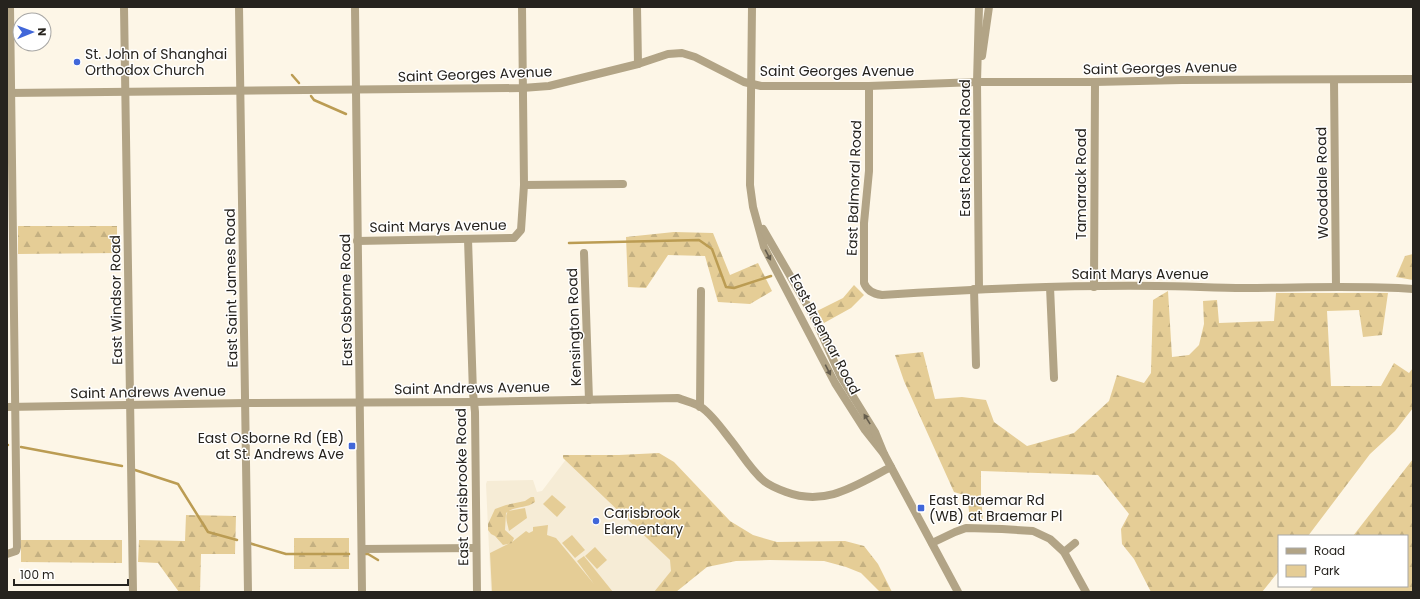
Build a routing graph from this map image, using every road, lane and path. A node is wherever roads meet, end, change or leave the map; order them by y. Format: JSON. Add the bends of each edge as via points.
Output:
{"nodes":[{"id":1,"x":10,"y":7,"type":"edge"},
{"id":2,"x":124,"y":7,"type":"edge"},
{"id":3,"x":239,"y":7,"type":"edge"},
{"id":4,"x":355,"y":7,"type":"edge"},
{"id":5,"x":522,"y":7,"type":"edge"},
{"id":6,"x":637,"y":7,"type":"edge"},
{"id":7,"x":752,"y":7,"type":"edge"},
{"id":8,"x":978,"y":7,"type":"edge"},
{"id":9,"x":989,"y":7,"type":"edge"},
{"id":10,"x":638,"y":64,"type":"junction"},
{"id":11,"x":978,"y":78,"type":"junction"},
{"id":12,"x":1413,"y":79,"type":"edge"},
{"id":13,"x":1334,"y":80,"type":"junction"},
{"id":14,"x":1095,"y":82,"type":"junction"},
{"id":15,"x":752,"y":84,"type":"junction"},
{"id":16,"x":869,"y":86,"type":"junction"},
{"id":17,"x":522,"y":88,"type":"junction"},
{"id":18,"x":356,"y":90,"type":"junction"},
{"id":19,"x":241,"y":91,"type":"junction"},
{"id":20,"x":126,"y":92,"type":"junction"},
{"id":21,"x":9,"y":93,"type":"edge"},
{"id":22,"x":623,"y":184,"type":"dead end"},
{"id":23,"x":524,"y":185,"type":"junction"},
{"id":24,"x":468,"y":239,"type":"junction"},
{"id":25,"x":357,"y":241,"type":"junction"},
{"id":26,"x":10,"y":244,"type":"edge"},
{"id":27,"x":584,"y":253,"type":"dead end"},
{"id":28,"x":1050,"y":287,"type":"junction"},
{"id":29,"x":1094,"y":287,"type":"junction"},
{"id":30,"x":1336,"y":287,"type":"junction"},
{"id":31,"x":1413,"y":288,"type":"edge"},
{"id":32,"x":977,"y":289,"type":"junction"},
{"id":33,"x":868,"y":290,"type":"joint"},
{"id":34,"x":701,"y":291,"type":"dead end"},
{"id":35,"x":976,"y":365,"type":"dead end"},
{"id":36,"x":1054,"y":378,"type":"dead end"},
{"id":37,"x":589,"y":400,"type":"junction"},
{"id":38,"x":360,"y":402,"type":"junction"},
{"id":39,"x":474,"y":402,"type":"junction"},
{"id":40,"x":245,"y":403,"type":"junction"},
{"id":41,"x":131,"y":405,"type":"junction"},
{"id":42,"x":11,"y":407,"type":"edge"},
{"id":43,"x":700,"y":407,"type":"junction"},
{"id":44,"x":891,"y":467,"type":"junction"},
{"id":45,"x":932,"y":543,"type":"junction"},
{"id":46,"x":1075,"y":543,"type":"dead end"},
{"id":47,"x":476,"y":548,"type":"junction"},
{"id":48,"x":362,"y":549,"type":"junction"},
{"id":49,"x":1064,"y":552,"type":"junction"},
{"id":50,"x":7,"y":554,"type":"edge"},
{"id":51,"x":133,"y":592,"type":"edge"},
{"id":52,"x":248,"y":592,"type":"edge"},
{"id":53,"x":362,"y":592,"type":"edge"},
{"id":54,"x":477,"y":592,"type":"edge"},
{"id":55,"x":958,"y":592,"type":"edge"},
{"id":56,"x":1086,"y":592,"type":"edge"}],
"edges":[{"from":1,"to":21,"type":"street"},
{"from":2,"to":20,"type":"street","name":"East Windsor Road"},
{"from":3,"to":19,"type":"street","name":"East Saint James Road"},
{"from":4,"to":18,"type":"street","name":"East Osborne Road"},
{"from":5,"to":17,"type":"street"},
{"from":6,"to":10,"type":"street"},
{"from":7,"to":15,"type":"street","name":"East Braemar Road"},
{"from":8,"to":11,"type":"street","name":"East Rockland Road"},
{"from":9,"to":11,"type":"street"},
{"from":10,"to":15,"type":"street","name":"Saint Georges Avenue","via":[[668,54],[682,53]]},
{"from":10,"to":17,"type":"street","name":"Saint Georges Avenue","via":[[549,86]]},
{"from":11,"to":14,"type":"street","name":"Saint Georges Avenue"},
{"from":11,"to":16,"type":"street","name":"Saint Georges Avenue"},
{"from":11,"to":32,"type":"street","name":"East Rockland Road"},
{"from":12,"to":13,"type":"street","name":"Saint Georges Avenue"},
{"from":13,"to":14,"type":"street","name":"Saint Georges Avenue"},
{"from":13,"to":30,"type":"street","name":"Wooddale Road"},
{"from":14,"to":29,"type":"street","name":"Tamarack Road"},
{"from":15,"to":16,"type":"street","name":"Saint Georges Avenue"},
{"from":15,"to":44,"type":"street","name":"East Braemar Road","via":[[750,185],[757,218],[814,317],[841,377],[875,432]]},
{"from":16,"to":33,"type":"street","name":"East Balmoral Road","via":[[869,171],[864,223],[864,283]]},
{"from":17,"to":18,"type":"street","name":"Saint Georges Avenue"},
{"from":17,"to":23,"type":"street"},
{"from":18,"to":19,"type":"street","name":"Saint Georges Avenue"},
{"from":18,"to":25,"type":"street","name":"East Osborne Road"},
{"from":19,"to":20,"type":"street","name":"Saint Georges Avenue"},
{"from":19,"to":40,"type":"street","name":"East Saint James Road"},
{"from":20,"to":21,"type":"street","name":"Saint Georges Avenue"},
{"from":20,"to":41,"type":"street","name":"East Windsor Road"},
{"from":21,"to":26,"type":"street"},
{"from":22,"to":23,"type":"street"},
{"from":23,"to":24,"type":"street","name":"Saint Marys Avenue","via":[[521,230],[518,235],[514,238]]},
{"from":24,"to":25,"type":"street","name":"Saint Marys Avenue"},
{"from":24,"to":39,"type":"street","name":"East Carisbrooke Road"},
{"from":25,"to":38,"type":"street","name":"East Osborne Road"},
{"from":26,"to":42,"type":"street"},
{"from":27,"to":37,"type":"street","name":"Kensington Road"},
{"from":28,"to":29,"type":"street","name":"Saint Marys Avenue"},
{"from":28,"to":32,"type":"street","name":"Saint Marys Avenue"},
{"from":28,"to":36,"type":"street"},
{"from":29,"to":30,"type":"street","name":"Saint Marys Avenue"},
{"from":30,"to":31,"type":"street","name":"Saint Marys Avenue"},
{"from":32,"to":33,"type":"street","name":"Saint Marys Avenue","via":[[882,295]]},
{"from":32,"to":35,"type":"street","name":"East Rockland Road"},
{"from":34,"to":43,"type":"street"},
{"from":37,"to":39,"type":"street","name":"Saint Andrews Avenue"},
{"from":37,"to":43,"type":"street","name":"Saint Andrews Avenue","via":[[678,398]]},
{"from":38,"to":39,"type":"street","name":"Saint Andrews Avenue"},
{"from":38,"to":40,"type":"street","name":"Saint Andrews Avenue"},
{"from":38,"to":48,"type":"street","name":"East Osborne Road"},
{"from":39,"to":47,"type":"street","name":"East Carisbrooke Road"},
{"from":40,"to":41,"type":"street","name":"Saint Andrews Avenue"},
{"from":40,"to":52,"type":"street","name":"East Saint James Road"},
{"from":41,"to":42,"type":"street","name":"Saint Andrews Avenue"},
{"from":41,"to":51,"type":"street","name":"East Windsor Road"},
{"from":42,"to":50,"type":"street","via":[[16,551]]},
{"from":43,"to":44,"type":"street","name":"Saint Andrews Avenue","via":[[718,425],[764,482],[796,496],[809,498],[836,494]]},
{"from":44,"to":45,"type":"street","name":"East Braemar Road"},
{"from":45,"to":49,"type":"street","via":[[966,528],[1002,529],[1033,532],[1050,539]]},
{"from":45,"to":55,"type":"street","name":"East Braemar Road"},
{"from":46,"to":49,"type":"street"},
{"from":47,"to":48,"type":"street"},
{"from":47,"to":54,"type":"street","name":"East Carisbrooke Road"},
{"from":48,"to":53,"type":"street","name":"East Osborne Road"},
{"from":49,"to":56,"type":"street"}]}
